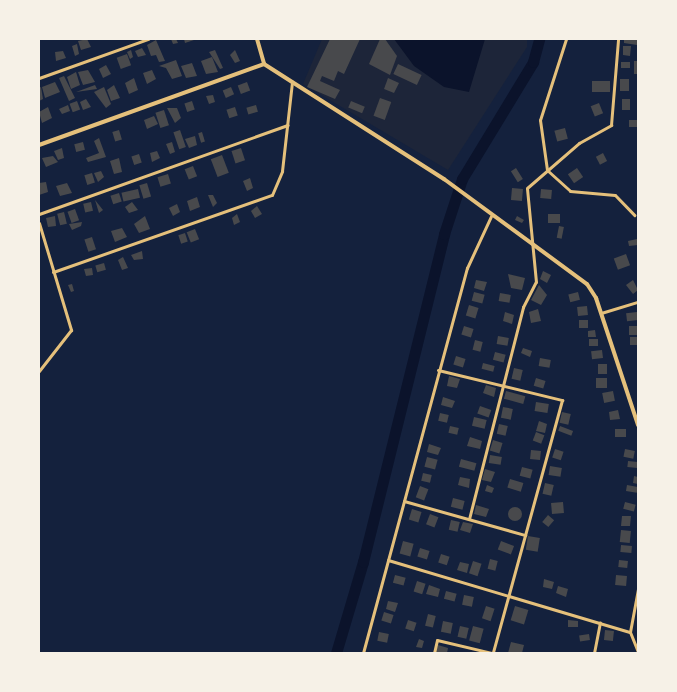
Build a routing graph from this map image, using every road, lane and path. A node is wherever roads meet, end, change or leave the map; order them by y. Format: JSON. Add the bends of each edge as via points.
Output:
{"nodes":[{"id":1,"x":148,"y":39,"type":"edge"},
{"id":2,"x":257,"y":39,"type":"edge"},
{"id":3,"x":566,"y":39,"type":"edge"},
{"id":4,"x":618,"y":39,"type":"edge"},
{"id":5,"x":264,"y":64,"type":"junction"},
{"id":6,"x":39,"y":78,"type":"edge"},
{"id":7,"x":292,"y":82,"type":"junction"},
{"id":8,"x":288,"y":125,"type":"junction"},
{"id":9,"x":39,"y":145,"type":"edge"},
{"id":10,"x":547,"y":170,"type":"junction"},
{"id":11,"x":39,"y":214,"type":"edge"},
{"id":12,"x":634,"y":215,"type":"dead end"},
{"id":13,"x":491,"y":216,"type":"junction"},
{"id":14,"x":39,"y":223,"type":"edge"},
{"id":15,"x":533,"y":245,"type":"junction"},
{"id":16,"x":53,"y":272,"type":"junction"},
{"id":17,"x":638,"y":302,"type":"edge"},
{"id":18,"x":600,"y":313,"type":"junction"},
{"id":19,"x":438,"y":370,"type":"junction"},
{"id":20,"x":39,"y":371,"type":"edge"},
{"id":21,"x":504,"y":386,"type":"junction"},
{"id":22,"x":638,"y":425,"type":"edge"},
{"id":23,"x":404,"y":501,"type":"junction"},
{"id":24,"x":469,"y":519,"type":"junction"},
{"id":25,"x":525,"y":535,"type":"junction"},
{"id":26,"x":388,"y":560,"type":"junction"},
{"id":27,"x":638,"y":589,"type":"edge"},
{"id":28,"x":508,"y":597,"type":"junction"},
{"id":29,"x":600,"y":623,"type":"junction"},
{"id":30,"x":630,"y":632,"type":"junction"},
{"id":31,"x":638,"y":652,"type":"edge"},
{"id":32,"x":363,"y":653,"type":"edge"},
{"id":33,"x":434,"y":653,"type":"edge"},
{"id":34,"x":492,"y":653,"type":"edge"},
{"id":35,"x":594,"y":653,"type":"edge"}],
"edges":[{"from":1,"to":6,"type":"street"},
{"from":2,"to":5,"type":"street"},
{"from":3,"to":10,"type":"street","via":[[540,120]]},
{"from":4,"to":10,"type":"street","via":[[611,125],[579,143]]},
{"from":5,"to":7,"type":"street"},
{"from":5,"to":9,"type":"street"},
{"from":7,"to":8,"type":"street"},
{"from":7,"to":13,"type":"street","via":[[444,179]]},
{"from":8,"to":11,"type":"street"},
{"from":8,"to":16,"type":"street","via":[[282,171],[272,195]]},
{"from":10,"to":12,"type":"street","via":[[570,191],[615,195]]},
{"from":10,"to":15,"type":"street","via":[[527,188]]},
{"from":13,"to":15,"type":"street"},
{"from":13,"to":19,"type":"street","via":[[467,268]]},
{"from":14,"to":16,"type":"street"},
{"from":15,"to":18,"type":"street","via":[[587,284]]},
{"from":15,"to":21,"type":"street","via":[[536,282],[523,307]]},
{"from":16,"to":20,"type":"street","via":[[71,330]]},
{"from":17,"to":18,"type":"street"},
{"from":18,"to":22,"type":"street"},
{"from":19,"to":21,"type":"street"},
{"from":19,"to":23,"type":"street"},
{"from":21,"to":24,"type":"street"},
{"from":21,"to":25,"type":"street","via":[[562,400]]},
{"from":23,"to":24,"type":"street"},
{"from":23,"to":26,"type":"street"},
{"from":24,"to":25,"type":"street"},
{"from":25,"to":28,"type":"street"},
{"from":26,"to":28,"type":"street"},
{"from":26,"to":32,"type":"street"},
{"from":27,"to":30,"type":"street"},
{"from":28,"to":29,"type":"street"},
{"from":28,"to":34,"type":"street"},
{"from":29,"to":30,"type":"street"},
{"from":29,"to":35,"type":"street"},
{"from":30,"to":31,"type":"street"},
{"from":33,"to":34,"type":"street","via":[[437,640]]}]}
